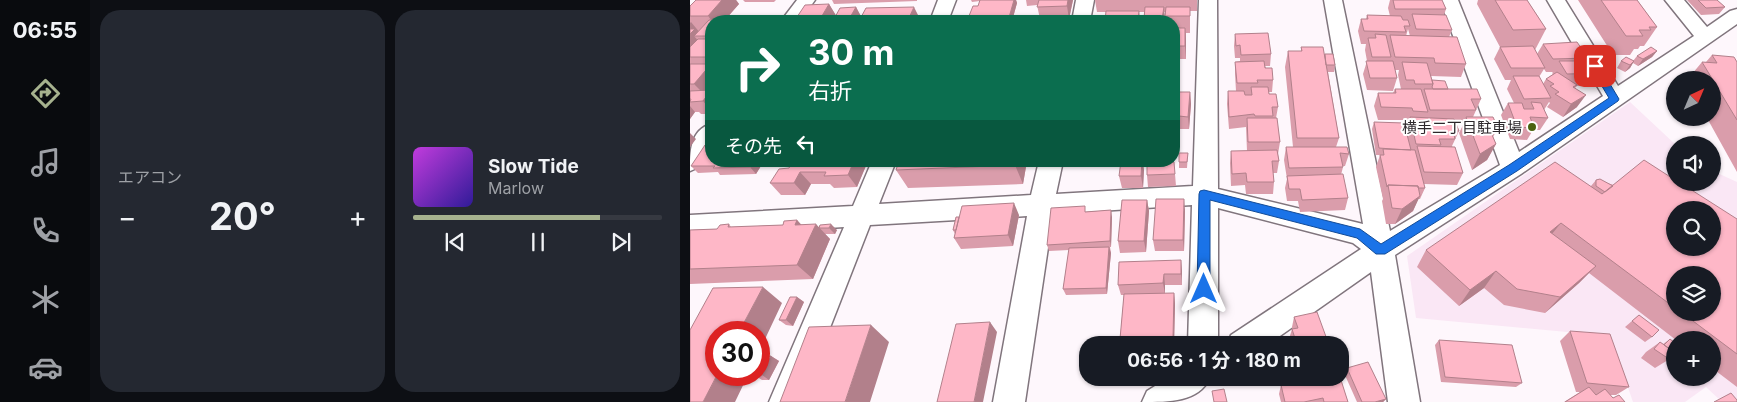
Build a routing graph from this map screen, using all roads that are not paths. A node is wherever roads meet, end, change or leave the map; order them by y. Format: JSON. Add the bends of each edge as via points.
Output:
{"nodes":[{"id":1,"x":806,"y":0,"type":"edge"},
{"id":2,"x":947,"y":0,"type":"edge"},
{"id":3,"x":1085,"y":0,"type":"edge"},
{"id":4,"x":1208,"y":0,"type":"edge"},
{"id":5,"x":1333,"y":0,"type":"edge"},
{"id":6,"x":1449,"y":0,"type":"edge"},
{"id":7,"x":1556,"y":0,"type":"edge"},
{"id":8,"x":1674,"y":0,"type":"edge"},
{"id":9,"x":795,"y":15,"type":"edge"},
{"id":10,"x":941,"y":15,"type":"edge"},
{"id":11,"x":1082,"y":15,"type":"edge"},
{"id":12,"x":1737,"y":15,"type":"edge"},
{"id":13,"x":1705,"y":37,"type":"junction"},
{"id":14,"x":1614,"y":99,"type":"junction"},
{"id":15,"x":705,"y":141,"type":"edge"},
{"id":16,"x":690,"y":162,"type":"edge"},
{"id":17,"x":882,"y":167,"type":"edge"},
{"id":18,"x":1050,"y":167,"type":"edge"},
{"id":19,"x":1513,"y":168,"type":"junction"},
{"id":20,"x":1204,"y":194,"type":"junction"},
{"id":21,"x":1042,"y":204,"type":"junction"},
{"id":22,"x":863,"y":215,"type":"junction"},
{"id":23,"x":690,"y":226,"type":"edge"},
{"id":24,"x":1381,"y":250,"type":"junction"},
{"id":25,"x":1203,"y":336,"type":"edge"},
{"id":26,"x":1255,"y":336,"type":"edge"},
{"id":27,"x":1183,"y":386,"type":"edge"},
{"id":28,"x":785,"y":402,"type":"edge"},
{"id":29,"x":1009,"y":402,"type":"edge"},
{"id":30,"x":1158,"y":402,"type":"edge"},
{"id":31,"x":1404,"y":402,"type":"edge"}],
"edges":[{"from":1,"to":9,"type":"street"},
{"from":2,"to":10,"type":"street"},
{"from":3,"to":11,"type":"street"},
{"from":4,"to":20,"type":"street"},
{"from":5,"to":24,"type":"street"},
{"from":6,"to":19,"type":"street"},
{"from":7,"to":14,"type":"street"},
{"from":8,"to":13,"type":"street"},
{"from":12,"to":13,"type":"street"},
{"from":13,"to":14,"type":"street"},
{"from":14,"to":19,"type":"street"},
{"from":15,"to":16,"type":"street"},
{"from":17,"to":22,"type":"street"},
{"from":18,"to":21,"type":"street"},
{"from":19,"to":24,"type":"street"},
{"from":20,"to":21,"type":"street"},
{"from":20,"to":24,"type":"street","via":[[1360,234]]},
{"from":20,"to":25,"type":"street"},
{"from":21,"to":22,"type":"street"},
{"from":21,"to":29,"type":"street"},
{"from":22,"to":23,"type":"street"},
{"from":22,"to":28,"type":"street"},
{"from":24,"to":26,"type":"street"},
{"from":24,"to":31,"type":"street"},
{"from":27,"to":30,"type":"street"}]}
